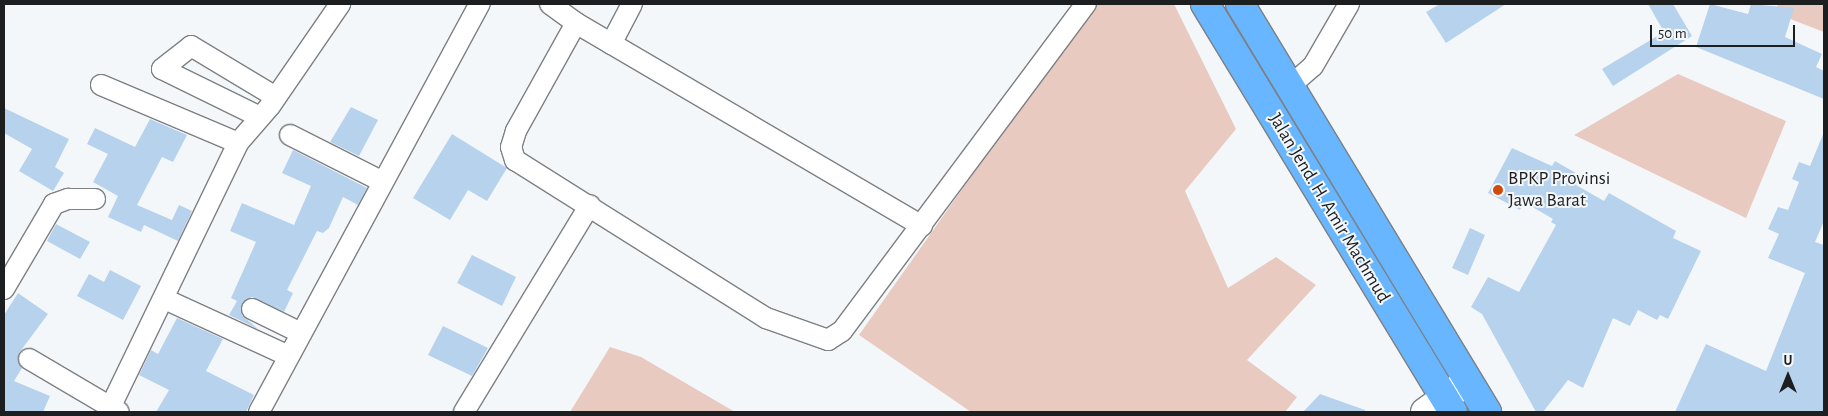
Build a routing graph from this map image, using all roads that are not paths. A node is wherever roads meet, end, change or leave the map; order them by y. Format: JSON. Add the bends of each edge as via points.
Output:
{"nodes":[{"id":1,"x":480,"y":4,"type":"edge"},
{"id":2,"x":550,"y":4,"type":"edge"},
{"id":3,"x":632,"y":4,"type":"edge"},
{"id":4,"x":1086,"y":4,"type":"edge"},
{"id":5,"x":1205,"y":4,"type":"edge"},
{"id":6,"x":1240,"y":4,"type":"edge"},
{"id":7,"x":1348,"y":4,"type":"edge"},
{"id":8,"x":332,"y":6,"type":"edge"},
{"id":9,"x":576,"y":24,"type":"junction"},
{"id":10,"x":611,"y":44,"type":"junction"},
{"id":11,"x":101,"y":85,"type":"dead end"},
{"id":12,"x":1290,"y":86,"type":"junction"},
{"id":13,"x":276,"y":97,"type":"junction"},
{"id":14,"x":260,"y":117,"type":"junction"},
{"id":15,"x":290,"y":134,"type":"dead end"},
{"id":16,"x":238,"y":142,"type":"junction"},
{"id":17,"x":383,"y":182,"type":"junction"},
{"id":18,"x":95,"y":199,"type":"dead end"},
{"id":19,"x":590,"y":205,"type":"junction"},
{"id":20,"x":922,"y":226,"type":"junction"},
{"id":21,"x":4,"y":289,"type":"edge"},
{"id":22,"x":171,"y":302,"type":"dead end"},
{"id":23,"x":252,"y":309,"type":"dead end"},
{"id":24,"x":301,"y":332,"type":"junction"},
{"id":25,"x":287,"y":355,"type":"junction"},
{"id":26,"x":29,"y":359,"type":"dead end"},
{"id":27,"x":1469,"y":382,"type":"junction"},
{"id":28,"x":1440,"y":407,"type":"edge"},
{"id":29,"x":115,"y":410,"type":"edge"},
{"id":30,"x":259,"y":412,"type":"edge"},
{"id":31,"x":464,"y":412,"type":"edge"},
{"id":32,"x":1488,"y":412,"type":"edge"}],
"edges":[{"from":1,"to":17,"type":"street"},
{"from":2,"to":9,"type":"street"},
{"from":3,"to":10,"type":"street"},
{"from":4,"to":20,"type":"street"},
{"from":5,"to":28,"type":"highway","name":"Jalan Jend. H. Amir Machmud"},
{"from":6,"to":12,"type":"highway","name":"Jalan Jend. H. Amir Machmud"},
{"from":7,"to":12,"type":"street","via":[[1313,66]]},
{"from":8,"to":13,"type":"street"},
{"from":9,"to":10,"type":"street"},
{"from":9,"to":19,"type":"street","via":[[516,131],[511,154]]},
{"from":10,"to":20,"type":"street"},
{"from":11,"to":16,"type":"street"},
{"from":12,"to":27,"type":"highway","name":"Jalan Jend. H. Amir Machmud"},
{"from":13,"to":14,"type":"street"},
{"from":13,"to":14,"type":"street","via":[[191,46],[162,69]]},
{"from":14,"to":16,"type":"street"},
{"from":15,"to":17,"type":"street"},
{"from":16,"to":29,"type":"street"},
{"from":17,"to":24,"type":"street"},
{"from":18,"to":21,"type":"street","via":[[68,199],[54,204]]},
{"from":19,"to":20,"type":"street","via":[[766,318],[819,340],[836,338]]},
{"from":19,"to":31,"type":"street"},
{"from":22,"to":25,"type":"street"},
{"from":23,"to":24,"type":"street"},
{"from":24,"to":25,"type":"street"},
{"from":25,"to":30,"type":"street"},
{"from":26,"to":29,"type":"street"},
{"from":27,"to":28,"type":"main road"},
{"from":27,"to":32,"type":"highway","name":"Jalan Jend. H. Amir Machmud"}]}
